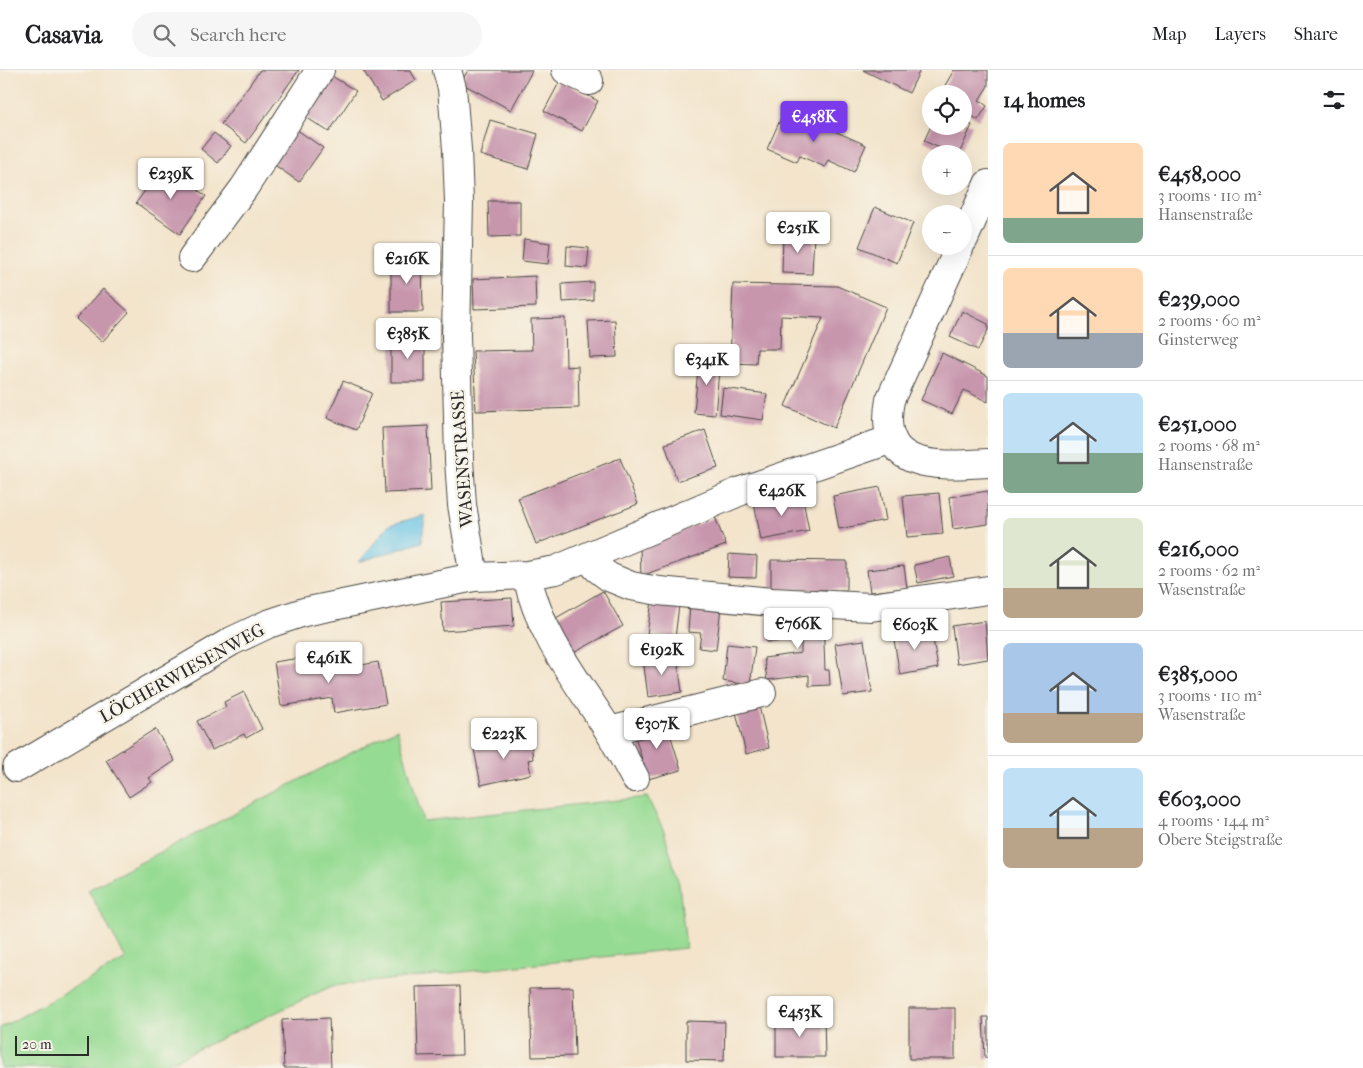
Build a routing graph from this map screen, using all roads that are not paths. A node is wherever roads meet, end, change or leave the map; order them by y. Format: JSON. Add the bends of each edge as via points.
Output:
{"nodes":[{"id":1,"x":320,"y":70,"type":"edge"},
{"id":2,"x":447,"y":70,"type":"edge"},
{"id":3,"x":988,"y":184,"type":"edge"},
{"id":4,"x":972,"y":221,"type":"edge"},
{"id":5,"x":956,"y":255,"type":"edge"},
{"id":6,"x":192,"y":258,"type":"dead end"},
{"id":7,"x":892,"y":439,"type":"junction"},
{"id":8,"x":988,"y":463,"type":"edge"},
{"id":9,"x":588,"y":558,"type":"junction"},
{"id":10,"x":527,"y":575,"type":"junction"},
{"id":11,"x":474,"y":577,"type":"junction"},
{"id":12,"x":988,"y":590,"type":"edge"},
{"id":13,"x":762,"y":693,"type":"dead end"},
{"id":14,"x":609,"y":731,"type":"junction"},
{"id":15,"x":17,"y":768,"type":"dead end"},
{"id":16,"x":635,"y":778,"type":"dead end"}],
"edges":[{"from":1,"to":6,"type":"street","via":[[244,188]]},
{"from":2,"to":11,"type":"street","name":"WASENSTRASSE","via":[[452,88],[458,184],[456,335],[459,460],[462,505]]},
{"from":3,"to":4,"type":"street"},
{"from":5,"to":7,"type":"street","via":[[890,400],[887,425]]},
{"from":7,"to":8,"type":"street","via":[[902,453],[928,464]]},
{"from":7,"to":9,"type":"street","name":"LÖCHERWIESENWEG","via":[[741,491]]},
{"from":9,"to":10,"type":"street","name":"LÖCHERWIESENWEG","via":[[556,570]]},
{"from":9,"to":12,"type":"street","via":[[609,577],[630,586],[772,602],[872,607]]},
{"from":10,"to":11,"type":"street","name":"LÖCHERWIESENWEG"},
{"from":10,"to":14,"type":"street","via":[[532,599],[554,646]]},
{"from":11,"to":15,"type":"street","name":"LÖCHERWIESENWEG","via":[[304,612],[268,624],[224,645]]},
{"from":13,"to":14,"type":"street"},
{"from":14,"to":16,"type":"street"}]}
